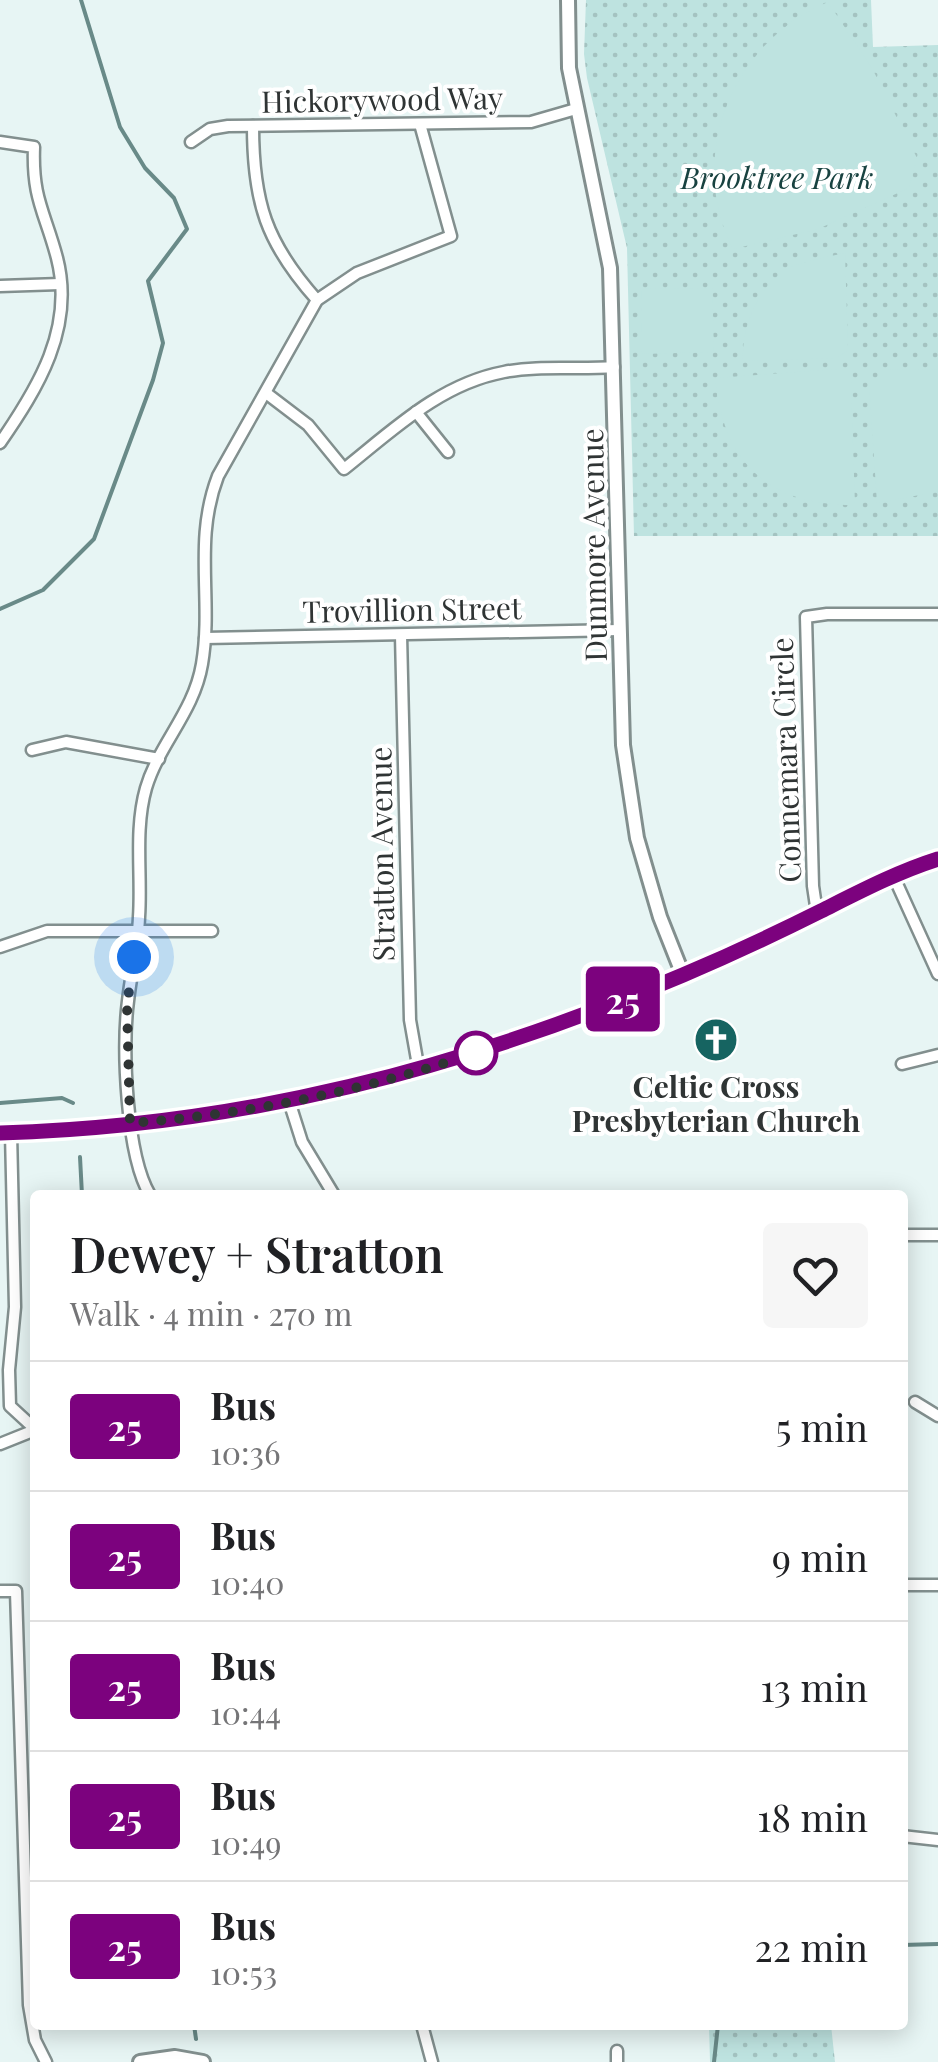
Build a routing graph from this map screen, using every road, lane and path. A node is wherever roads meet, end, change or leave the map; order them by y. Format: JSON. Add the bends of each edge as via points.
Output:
{"nodes":[{"id":1,"x":568,"y":0,"type":"edge"},
{"id":2,"x":576,"y":109,"type":"junction"},
{"id":3,"x":420,"y":124,"type":"junction"},
{"id":4,"x":253,"y":126,"type":"junction"},
{"id":5,"x":0,"y":142,"type":"edge"},
{"id":6,"x":191,"y":142,"type":"dead end"},
{"id":7,"x":60,"y":284,"type":"junction"},
{"id":8,"x":0,"y":286,"type":"edge"},
{"id":9,"x":317,"y":300,"type":"junction"},
{"id":10,"x":614,"y":367,"type":"junction"},
{"id":11,"x":266,"y":392,"type":"junction"},
{"id":12,"x":416,"y":412,"type":"junction"},
{"id":13,"x":0,"y":442,"type":"edge"},
{"id":14,"x":448,"y":452,"type":"dead end"},
{"id":15,"x":938,"y":614,"type":"edge"},
{"id":16,"x":620,"y":630,"type":"junction"},
{"id":17,"x":401,"y":635,"type":"junction"},
{"id":18,"x":205,"y":638,"type":"junction"},
{"id":19,"x":32,"y":750,"type":"dead end"},
{"id":20,"x":158,"y":758,"type":"junction"},
{"id":21,"x":938,"y":859,"type":"edge"},
{"id":22,"x":894,"y":875,"type":"junction"},
{"id":23,"x":817,"y":913,"type":"junction"},
{"id":24,"x":138,"y":930,"type":"junction"},
{"id":25,"x":212,"y":931,"type":"dead end"},
{"id":26,"x":0,"y":947,"type":"edge"},
{"id":27,"x":938,"y":974,"type":"edge"},
{"id":28,"x":683,"y":975,"type":"junction"},
{"id":29,"x":938,"y":1055,"type":"edge"},
{"id":30,"x":902,"y":1064,"type":"dead end"},
{"id":31,"x":419,"y":1071,"type":"junction"},
{"id":32,"x":289,"y":1101,"type":"junction"},
{"id":33,"x":130,"y":1123,"type":"junction"},
{"id":34,"x":6,"y":1133,"type":"edge"},
{"id":35,"x":147,"y":1190,"type":"edge"},
{"id":36,"x":331,"y":1190,"type":"edge"},
{"id":37,"x":908,"y":1235,"type":"edge"},
{"id":38,"x":938,"y":1235,"type":"edge"},
{"id":39,"x":915,"y":1402,"type":"dead end"},
{"id":40,"x":938,"y":1416,"type":"edge"},
{"id":41,"x":30,"y":1425,"type":"edge"},
{"id":42,"x":30,"y":1432,"type":"edge"},
{"id":43,"x":0,"y":1444,"type":"edge"},
{"id":44,"x":908,"y":1585,"type":"edge"},
{"id":45,"x":938,"y":1585,"type":"edge"},
{"id":46,"x":0,"y":1591,"type":"edge"},
{"id":47,"x":908,"y":1837,"type":"edge"},
{"id":48,"x":938,"y":1840,"type":"edge"},
{"id":49,"x":30,"y":2011,"type":"edge"},
{"id":50,"x":33,"y":2030,"type":"edge"},
{"id":51,"x":423,"y":2030,"type":"edge"},
{"id":52,"x":46,"y":2062,"type":"edge"},
{"id":53,"x":140,"y":2062,"type":"edge"},
{"id":54,"x":203,"y":2062,"type":"edge"},
{"id":55,"x":432,"y":2062,"type":"edge"}],
"edges":[{"from":1,"to":2,"type":"street","name":"Dunmore Avenue"},
{"from":2,"to":3,"type":"street","name":"Hickorywood Way","via":[[531,122]]},
{"from":2,"to":10,"type":"street","name":"Dunmore Avenue","via":[[608,248]]},
{"from":3,"to":4,"type":"street","name":"Hickorywood Way"},
{"from":3,"to":9,"type":"street","via":[[450,236],[357,273]]},
{"from":4,"to":6,"type":"street","name":"Hickorywood Way","via":[[219,127]]},
{"from":4,"to":9,"type":"street","via":[[264,216],[290,270]]},
{"from":5,"to":7,"type":"street","via":[[34,147],[36,196]]},
{"from":7,"to":8,"type":"street"},
{"from":7,"to":13,"type":"street","via":[[52,356]]},
{"from":9,"to":11,"type":"street"},
{"from":10,"to":12,"type":"street","via":[[503,372],[473,380]]},
{"from":10,"to":16,"type":"street","name":"Dunmore Avenue"},
{"from":11,"to":12,"type":"street","via":[[301,417],[344,469]]},
{"from":11,"to":18,"type":"street","via":[[207,506]]},
{"from":12,"to":14,"type":"street"},
{"from":15,"to":23,"type":"street","name":"Connemara Circle","via":[[806,617]]},
{"from":16,"to":17,"type":"street","name":"Trovillion Street"},
{"from":16,"to":28,"type":"street","name":"Dunmore Avenue","via":[[631,807],[649,883]]},
{"from":17,"to":18,"type":"street","name":"Trovillion Street"},
{"from":17,"to":31,"type":"street","name":"Stratton Avenue","via":[[410,1020]]},
{"from":18,"to":20,"type":"street","via":[[192,702]]},
{"from":19,"to":20,"type":"street","via":[[66,742]]},
{"from":20,"to":24,"type":"street","via":[[141,806]]},
{"from":21,"to":22,"type":"main road"},
{"from":22,"to":23,"type":"main road"},
{"from":22,"to":27,"type":"street"},
{"from":23,"to":28,"type":"main road"},
{"from":24,"to":25,"type":"street"},
{"from":24,"to":26,"type":"street","via":[[47,931]]},
{"from":24,"to":33,"type":"street","via":[[127,1005]]},
{"from":28,"to":31,"type":"main road"},
{"from":29,"to":30,"type":"street"},
{"from":31,"to":32,"type":"main road"},
{"from":32,"to":33,"type":"main road"},
{"from":32,"to":36,"type":"street","via":[[302,1142]]},
{"from":33,"to":34,"type":"main road"},
{"from":33,"to":35,"type":"street"},
{"from":34,"to":41,"type":"street","via":[[15,1307],[10,1406]]},
{"from":37,"to":38,"type":"street"},
{"from":39,"to":40,"type":"street"},
{"from":42,"to":43,"type":"street"},
{"from":44,"to":45,"type":"street"},
{"from":46,"to":49,"type":"street","via":[[16,1591]]},
{"from":47,"to":48,"type":"street"},
{"from":50,"to":52,"type":"street"},
{"from":51,"to":55,"type":"street"},
{"from":53,"to":54,"type":"street"}]}
